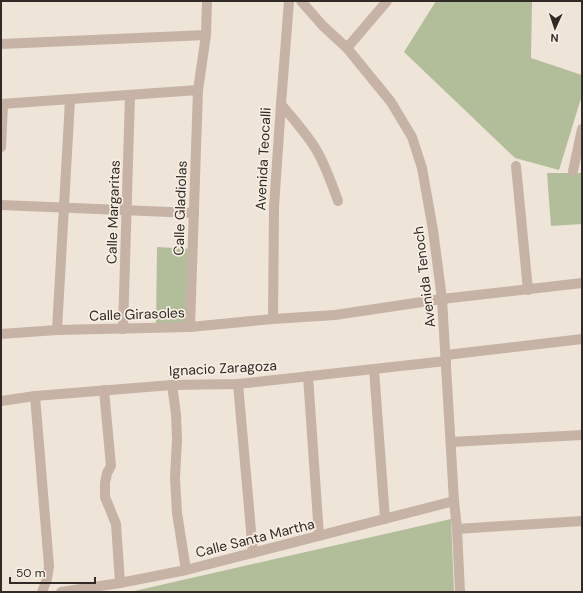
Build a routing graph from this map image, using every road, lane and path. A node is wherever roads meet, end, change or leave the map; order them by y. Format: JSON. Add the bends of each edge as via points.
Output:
{"nodes":[{"id":1,"x":207,"y":1,"type":"edge"},
{"id":2,"x":289,"y":1,"type":"edge"},
{"id":3,"x":301,"y":1,"type":"edge"},
{"id":4,"x":388,"y":1,"type":"edge"},
{"id":5,"x":206,"y":35,"type":"junction"},
{"id":6,"x":1,"y":44,"type":"edge"},
{"id":7,"x":347,"y":48,"type":"junction"},
{"id":8,"x":198,"y":90,"type":"junction"},
{"id":9,"x":130,"y":95,"type":"junction"},
{"id":10,"x":70,"y":100,"type":"junction"},
{"id":11,"x":2,"y":104,"type":"edge"},
{"id":12,"x":281,"y":104,"type":"junction"},
{"id":13,"x":582,"y":129,"type":"edge"},
{"id":14,"x":1,"y":147,"type":"edge"},
{"id":15,"x":516,"y":166,"type":"dead end"},
{"id":16,"x":573,"y":171,"type":"dead end"},
{"id":17,"x":338,"y":201,"type":"dead end"},
{"id":18,"x":1,"y":205,"type":"edge"},
{"id":19,"x":64,"y":208,"type":"junction"},
{"id":20,"x":127,"y":210,"type":"junction"},
{"id":21,"x":194,"y":213,"type":"junction"},
{"id":22,"x":582,"y":283,"type":"edge"},
{"id":23,"x":528,"y":290,"type":"junction"},
{"id":24,"x":442,"y":299,"type":"junction"},
{"id":25,"x":273,"y":319,"type":"junction"},
{"id":26,"x":190,"y":327,"type":"junction"},
{"id":27,"x":123,"y":329,"type":"junction"},
{"id":28,"x":57,"y":330,"type":"junction"},
{"id":29,"x":1,"y":334,"type":"edge"},
{"id":30,"x":582,"y":339,"type":"edge"},
{"id":31,"x":446,"y":358,"type":"junction"},
{"id":32,"x":374,"y":369,"type":"junction"},
{"id":33,"x":308,"y":376,"type":"junction"},
{"id":34,"x":238,"y":384,"type":"junction"},
{"id":35,"x":172,"y":385,"type":"junction"},
{"id":36,"x":104,"y":390,"type":"junction"},
{"id":37,"x":35,"y":396,"type":"junction"},
{"id":38,"x":1,"y":401,"type":"edge"},
{"id":39,"x":582,"y":435,"type":"edge"},
{"id":40,"x":451,"y":442,"type":"junction"},
{"id":41,"x":454,"y":501,"type":"junction"},
{"id":42,"x":385,"y":519,"type":"junction"},
{"id":43,"x":582,"y":521,"type":"edge"},
{"id":44,"x":457,"y":529,"type":"junction"},
{"id":45,"x":318,"y":536,"type":"junction"},
{"id":46,"x":253,"y":553,"type":"junction"},
{"id":47,"x":186,"y":570,"type":"junction"},
{"id":48,"x":120,"y":583,"type":"junction"},
{"id":49,"x":42,"y":592,"type":"edge"},
{"id":50,"x":60,"y":592,"type":"edge"},
{"id":51,"x":460,"y":592,"type":"edge"}],
"edges":[{"from":1,"to":5,"type":"street","name":"Calle Gladiolas"},
{"from":2,"to":12,"type":"street","name":"Avenida Teocalli"},
{"from":3,"to":7,"type":"street","name":"Avenida Tenoch"},
{"from":4,"to":7,"type":"street"},
{"from":5,"to":6,"type":"street"},
{"from":5,"to":8,"type":"street","name":"Calle Gladiolas"},
{"from":7,"to":24,"type":"street","name":"Avenida Tenoch","via":[[391,102],[412,137],[422,168]]},
{"from":8,"to":9,"type":"street"},
{"from":8,"to":21,"type":"street","name":"Calle Gladiolas"},
{"from":9,"to":10,"type":"street"},
{"from":9,"to":20,"type":"street","name":"Calle Margaritas"},
{"from":10,"to":11,"type":"street"},
{"from":10,"to":19,"type":"street"},
{"from":11,"to":14,"type":"street"},
{"from":12,"to":17,"type":"street","via":[[318,152]]},
{"from":12,"to":25,"type":"street","name":"Avenida Teocalli","via":[[274,207]]},
{"from":13,"to":16,"type":"street"},
{"from":15,"to":23,"type":"street"},
{"from":18,"to":19,"type":"street"},
{"from":19,"to":20,"type":"street"},
{"from":19,"to":28,"type":"street"},
{"from":20,"to":21,"type":"street"},
{"from":20,"to":27,"type":"street","name":"Calle Margaritas"},
{"from":21,"to":26,"type":"street","name":"Calle Gladiolas"},
{"from":22,"to":23,"type":"street","name":"Calle Girasoles"},
{"from":23,"to":24,"type":"street","name":"Calle Girasoles"},
{"from":24,"to":25,"type":"street","name":"Calle Girasoles","via":[[335,315]]},
{"from":24,"to":31,"type":"street","name":"Avenida Tenoch"},
{"from":25,"to":26,"type":"street","name":"Calle Girasoles"},
{"from":26,"to":27,"type":"street","name":"Calle Girasoles"},
{"from":27,"to":28,"type":"street","name":"Calle Girasoles"},
{"from":28,"to":29,"type":"street","name":"Calle Girasoles"},
{"from":30,"to":31,"type":"street","name":"Ignacio Zaragoza"},
{"from":31,"to":32,"type":"street","name":"Ignacio Zaragoza"},
{"from":31,"to":40,"type":"street","name":"Avenida Tenoch"},
{"from":32,"to":33,"type":"street","name":"Ignacio Zaragoza"},
{"from":32,"to":42,"type":"street"},
{"from":33,"to":34,"type":"street","name":"Ignacio Zaragoza"},
{"from":33,"to":45,"type":"street"},
{"from":34,"to":35,"type":"street","name":"Ignacio Zaragoza"},
{"from":34,"to":46,"type":"street"},
{"from":35,"to":36,"type":"street","name":"Ignacio Zaragoza"},
{"from":35,"to":47,"type":"street","via":[[176,414],[177,513]]},
{"from":36,"to":37,"type":"street","name":"Ignacio Zaragoza"},
{"from":36,"to":48,"type":"street","via":[[111,466],[105,483],[106,497],[116,524]]},
{"from":37,"to":38,"type":"street","name":"Ignacio Zaragoza"},
{"from":37,"to":49,"type":"street","via":[[49,566]]},
{"from":39,"to":40,"type":"street"},
{"from":40,"to":41,"type":"street","name":"Avenida Tenoch"},
{"from":41,"to":42,"type":"street","name":"Calle Santa Martha"},
{"from":41,"to":44,"type":"street","name":"Avenida Tenoch"},
{"from":42,"to":45,"type":"street","name":"Calle Santa Martha"},
{"from":43,"to":44,"type":"street"},
{"from":44,"to":51,"type":"street","name":"Avenida Tenoch"},
{"from":45,"to":46,"type":"street","name":"Calle Santa Martha"},
{"from":46,"to":47,"type":"street","name":"Calle Santa Martha"},
{"from":47,"to":48,"type":"street","name":"Calle Santa Martha"},
{"from":48,"to":50,"type":"street","name":"Calle Santa Martha"}]}
